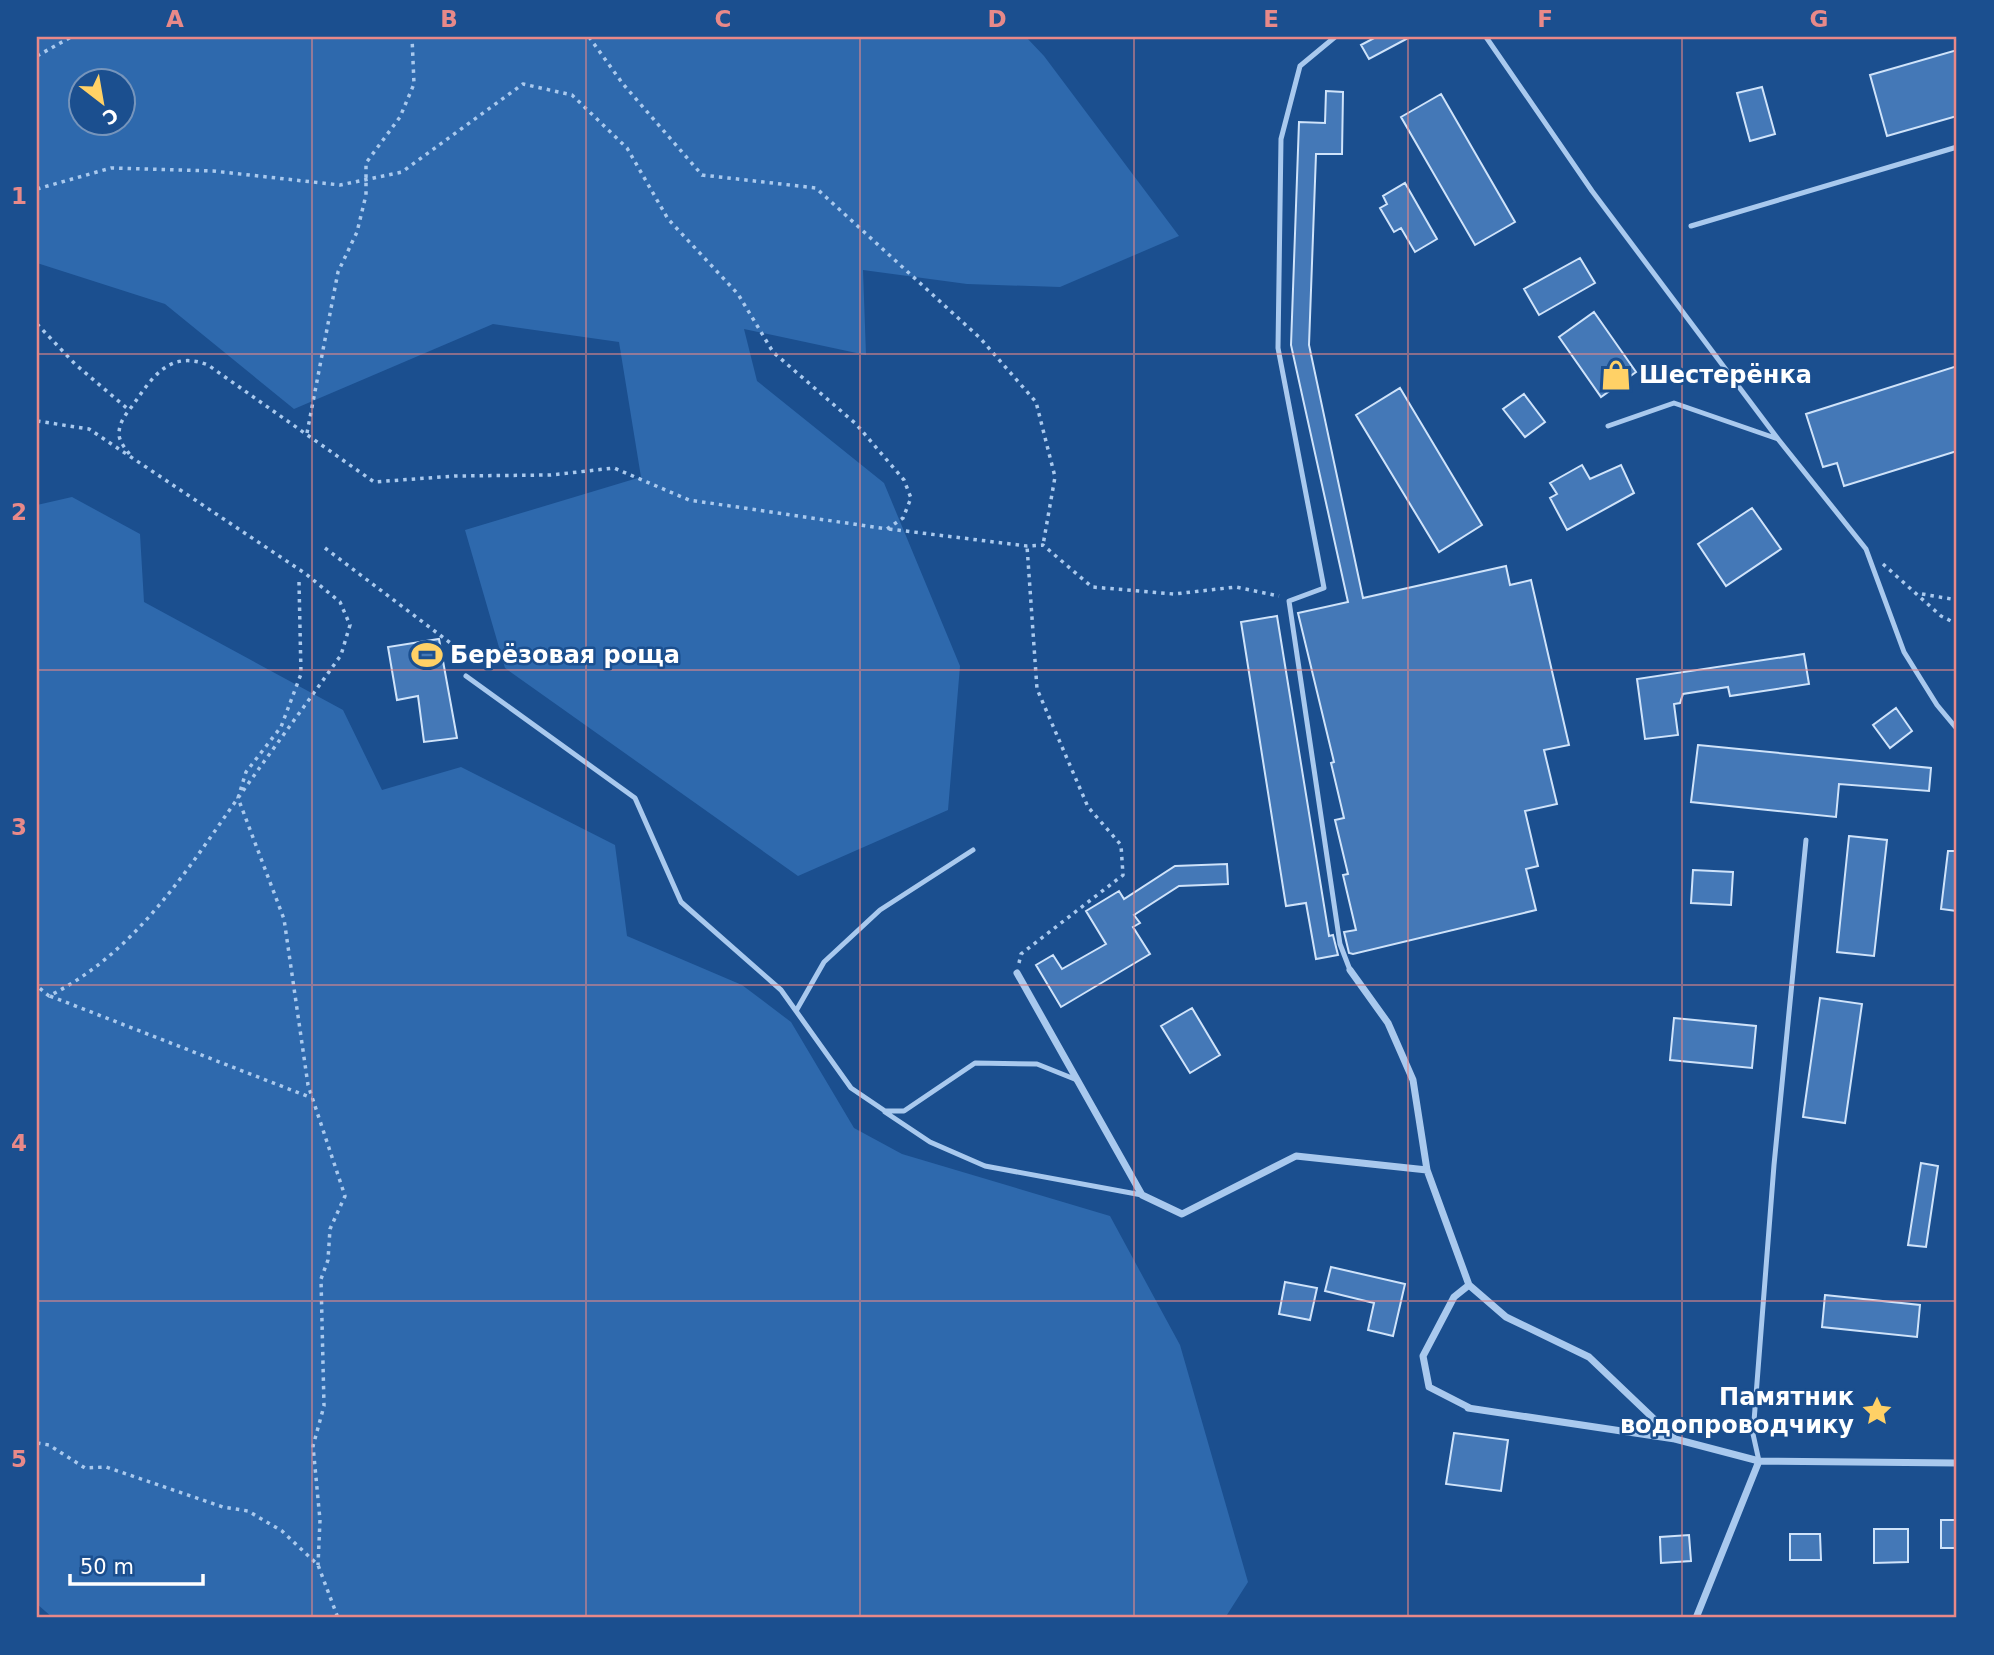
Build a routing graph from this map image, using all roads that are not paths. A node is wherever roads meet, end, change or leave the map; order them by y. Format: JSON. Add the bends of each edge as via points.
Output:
{"nodes":[{"id":1,"x":1335,"y":37,"type":"edge"},
{"id":2,"x":1486,"y":37,"type":"edge"},
{"id":3,"x":1957,"y":147,"type":"edge"},
{"id":4,"x":1691,"y":226,"type":"dead end"},
{"id":5,"x":1608,"y":426,"type":"dead end"},
{"id":6,"x":1778,"y":439,"type":"junction"},
{"id":7,"x":466,"y":676,"type":"road end"},
{"id":8,"x":1957,"y":729,"type":"edge"},
{"id":9,"x":1806,"y":841,"type":"dead end"},
{"id":10,"x":973,"y":850,"type":"dead end"},
{"id":11,"x":1350,"y":970,"type":"joint"},
{"id":12,"x":1017,"y":973,"type":"road end"},
{"id":13,"x":796,"y":1011,"type":"junction"},
{"id":14,"x":1077,"y":1080,"type":"junction"},
{"id":15,"x":885,"y":1111,"type":"junction"},
{"id":16,"x":1427,"y":1170,"type":"junction"},
{"id":17,"x":1142,"y":1195,"type":"junction"},
{"id":18,"x":1469,"y":1285,"type":"junction"},
{"id":19,"x":1468,"y":1408,"type":"joint"},
{"id":20,"x":1675,"y":1439,"type":"junction"},
{"id":21,"x":1759,"y":1461,"type":"junction"},
{"id":22,"x":1957,"y":1463,"type":"edge"},
{"id":23,"x":1696,"y":1618,"type":"edge"}],
"edges":[{"from":1,"to":11,"type":"lane","via":[[1300,66],[1281,139],[1278,348],[1324,588],[1289,601],[1340,944]]},
{"from":2,"to":6,"type":"lane","via":[[1592,191]]},
{"from":3,"to":4,"type":"lane"},
{"from":5,"to":6,"type":"lane","via":[[1674,403]]},
{"from":6,"to":8,"type":"lane","via":[[1866,549],[1904,652]]},
{"from":7,"to":13,"type":"lane","via":[[635,798],[681,902],[781,990]]},
{"from":9,"to":21,"type":"lane","via":[[1753,1434]]},
{"from":10,"to":13,"type":"lane","via":[[880,911],[824,962]]},
{"from":11,"to":16,"type":"street","via":[[1388,1023],[1413,1080]]},
{"from":12,"to":14,"type":"street"},
{"from":13,"to":15,"type":"lane","via":[[851,1088]]},
{"from":14,"to":15,"type":"lane","via":[[1037,1064],[975,1063],[904,1111]]},
{"from":14,"to":17,"type":"street"},
{"from":15,"to":17,"type":"lane","via":[[930,1142],[985,1166]]},
{"from":16,"to":17,"type":"street","via":[[1296,1156],[1182,1214]]},
{"from":16,"to":18,"type":"street"},
{"from":18,"to":19,"type":"lane","via":[[1454,1297],[1423,1356],[1429,1387]]},
{"from":18,"to":20,"type":"street","via":[[1506,1317],[1589,1357]]},
{"from":19,"to":20,"type":"street"},
{"from":20,"to":21,"type":"street"},
{"from":21,"to":22,"type":"street"},
{"from":21,"to":23,"type":"street"}]}
